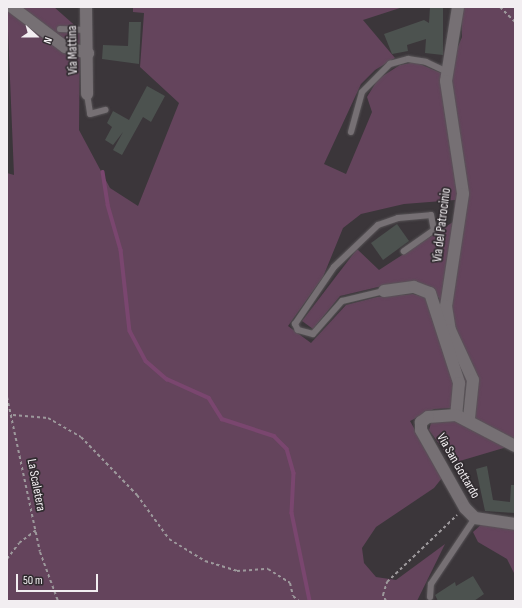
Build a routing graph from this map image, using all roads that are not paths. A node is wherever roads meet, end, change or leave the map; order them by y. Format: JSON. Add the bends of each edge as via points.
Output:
{"nodes":[{"id":1,"x":12,"y":7,"type":"edge"},
{"id":2,"x":86,"y":7,"type":"edge"},
{"id":3,"x":458,"y":7,"type":"edge"},
{"id":4,"x":450,"y":22,"type":"dead end"},
{"id":5,"x":60,"y":29,"type":"dead end"},
{"id":6,"x":87,"y":30,"type":"junction"},
{"id":7,"x":454,"y":34,"type":"junction"},
{"id":8,"x":88,"y":53,"type":"junction"},
{"id":9,"x":447,"y":72,"type":"junction"},
{"id":10,"x":87,"y":94,"type":"joint"},
{"id":11,"x":105,"y":110,"type":"dead end"},
{"id":12,"x":351,"y":132,"type":"dead end"},
{"id":13,"x":404,"y":252,"type":"dead end"},
{"id":14,"x":384,"y":291,"type":"joint"},
{"id":15,"x":456,"y":415,"type":"junction"},
{"id":16,"x":468,"y":419,"type":"junction"},
{"id":17,"x":515,"y":446,"type":"edge"},
{"id":18,"x":475,"y":518,"type":"junction"},
{"id":19,"x":515,"y":524,"type":"edge"},
{"id":20,"x":430,"y":597,"type":"dead end"}],
"edges":[{"from":1,"to":8,"type":"street","via":[[66,47]]},
{"from":2,"to":6,"type":"street","name":"Via Mattina"},
{"from":3,"to":7,"type":"street","name":"Via del Patrocinio"},
{"from":4,"to":7,"type":"street"},
{"from":5,"to":6,"type":"lane"},
{"from":6,"to":8,"type":"street","name":"Via Mattina"},
{"from":7,"to":9,"type":"street","name":"Via del Patrocinio"},
{"from":8,"to":10,"type":"street","name":"Via Mattina"},
{"from":9,"to":12,"type":"lane","via":[[426,62],[408,59],[390,64],[362,92]]},
{"from":9,"to":16,"type":"street","name":"Via del Patrocinio","via":[[463,194],[446,306],[450,330],[473,380]]},
{"from":10,"to":11,"type":"lane","via":[[90,114]]},
{"from":13,"to":14,"type":"lane","via":[[434,230],[431,215],[405,217],[378,225],[334,267],[295,324],[304,333],[313,334],[342,300]]},
{"from":14,"to":15,"type":"street","name":"Via San Gottardo","via":[[414,287],[430,293],[459,383]]},
{"from":15,"to":16,"type":"street","name":"Via San Gottardo"},
{"from":15,"to":18,"type":"street","name":"Via San Gottardo","via":[[428,416],[421,422],[421,430],[465,508]]},
{"from":16,"to":17,"type":"street","name":"Via San Gottardo"},
{"from":18,"to":19,"type":"street","name":"Via San Gottardo"},
{"from":18,"to":20,"type":"lane","via":[[431,584]]}]}
